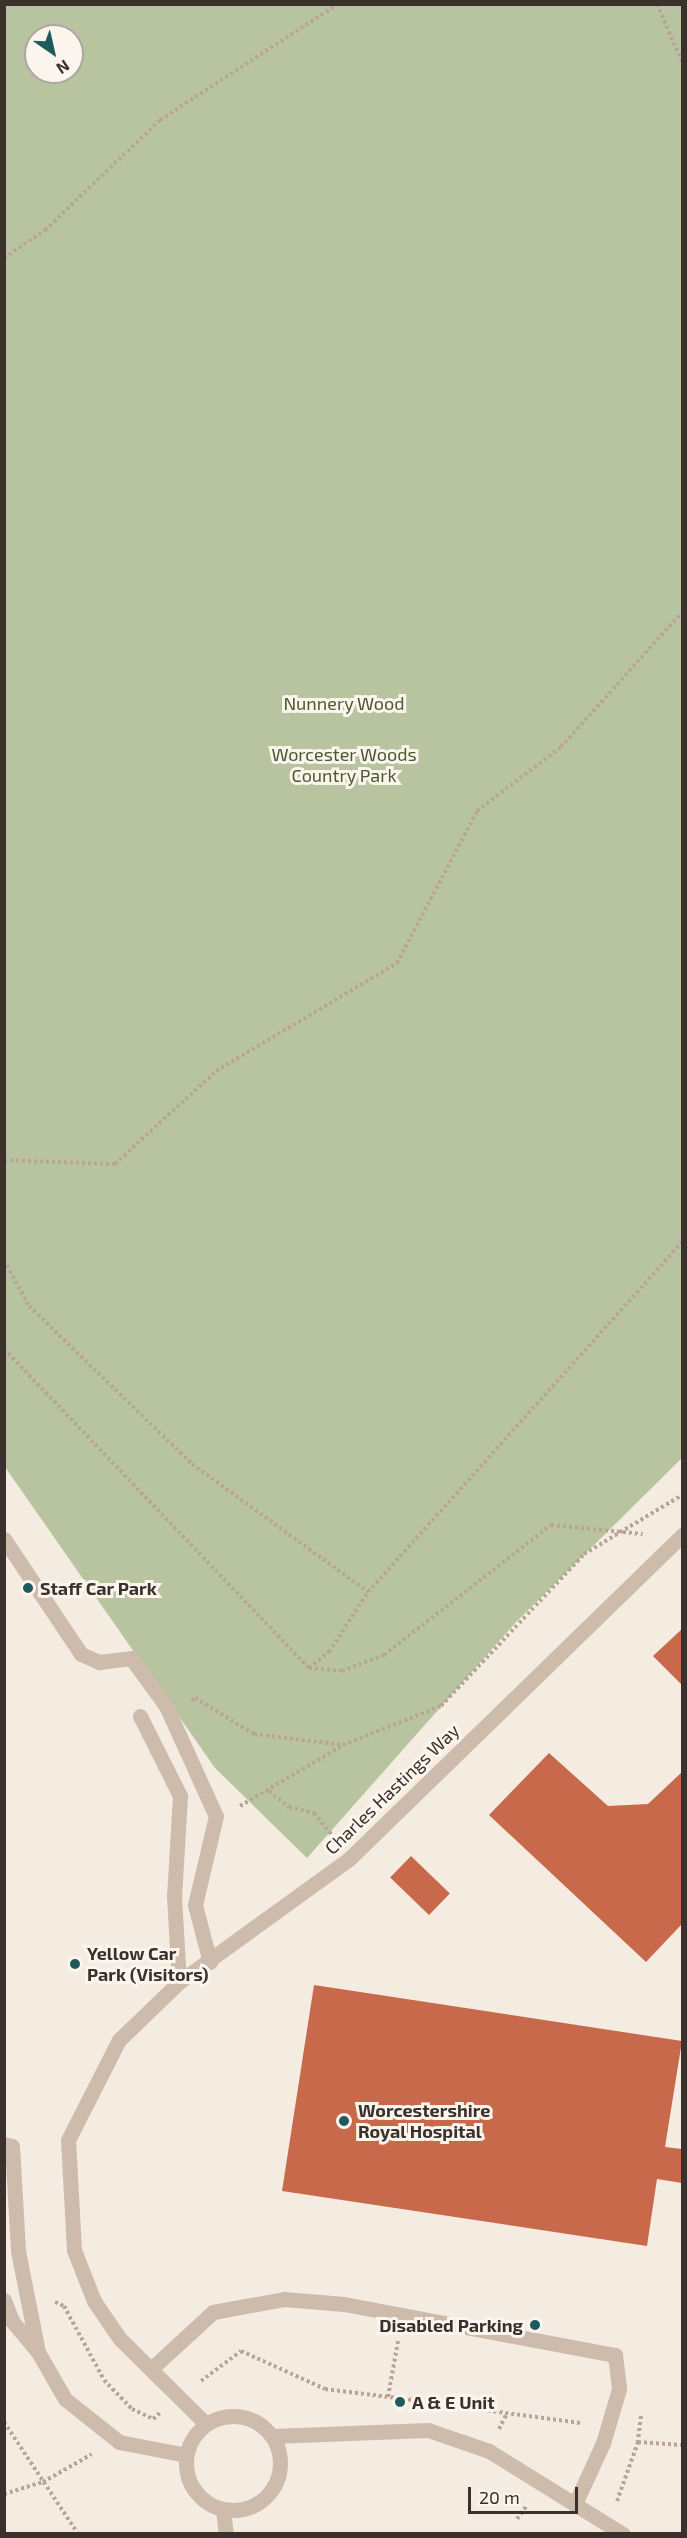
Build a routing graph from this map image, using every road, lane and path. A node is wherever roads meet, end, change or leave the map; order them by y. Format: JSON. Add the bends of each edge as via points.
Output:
{"nodes":[{"id":1,"x":339,"y":4,"type":"edge"},
{"id":2,"x":657,"y":4,"type":"edge"},
{"id":3,"x":682,"y":62,"type":"edge"},
{"id":4,"x":4,"y":258,"type":"edge"},
{"id":5,"x":682,"y":612,"type":"edge"},
{"id":6,"x":4,"y":1160,"type":"edge"},
{"id":7,"x":682,"y":1242,"type":"edge"},
{"id":8,"x":4,"y":1260,"type":"edge"},
{"id":9,"x":4,"y":1349,"type":"edge"},
{"id":10,"x":682,"y":1495,"type":"edge"},
{"id":11,"x":620,"y":1531,"type":"junction"},
{"id":12,"x":682,"y":1535,"type":"edge"},
{"id":13,"x":4,"y":1539,"type":"edge"},
{"id":14,"x":368,"y":1592,"type":"junction"},
{"id":15,"x":309,"y":1668,"type":"junction"},
{"id":16,"x":169,"y":1713,"type":"junction"},
{"id":17,"x":140,"y":1716,"type":"dead end"},
{"id":18,"x":343,"y":1745,"type":"junction"},
{"id":19,"x":269,"y":1791,"type":"junction"},
{"id":20,"x":216,"y":1816,"type":"junction"},
{"id":21,"x":349,"y":1859,"type":"junction"},
{"id":22,"x":210,"y":1962,"type":"junction"},
{"id":23,"x":179,"y":1982,"type":"junction"},
{"id":24,"x":8,"y":2145,"type":"edge"},
{"id":25,"x":25,"y":2286,"type":"junction"},
{"id":26,"x":4,"y":2300,"type":"edge"},
{"id":27,"x":402,"y":2315,"type":"junction"},
{"id":28,"x":38,"y":2352,"type":"junction"},
{"id":29,"x":151,"y":2369,"type":"junction"},
{"id":30,"x":388,"y":2397,"type":"junction"},
{"id":31,"x":178,"y":2398,"type":"junction"},
{"id":32,"x":424,"y":2402,"type":"dead end"},
{"id":33,"x":436,"y":2403,"type":"dead end"},
{"id":34,"x":132,"y":2409,"type":"junction"},
{"id":35,"x":4,"y":2422,"type":"edge"},
{"id":36,"x":206,"y":2424,"type":"junction"},
{"id":37,"x":608,"y":2426,"type":"junction"},
{"id":38,"x":110,"y":2435,"type":"junction"},
{"id":39,"x":272,"y":2436,"type":"junction"},
{"id":40,"x":638,"y":2442,"type":"dead end"},
{"id":41,"x":186,"y":2455,"type":"junction"},
{"id":42,"x":44,"y":2482,"type":"junction"},
{"id":43,"x":4,"y":2494,"type":"edge"},
{"id":44,"x":575,"y":2504,"type":"junction"},
{"id":45,"x":224,"y":2510,"type":"junction"},
{"id":46,"x":609,"y":2525,"type":"junction"},
{"id":47,"x":78,"y":2534,"type":"edge"},
{"id":48,"x":226,"y":2534,"type":"edge"},
{"id":49,"x":623,"y":2534,"type":"edge"}],
"edges":[{"from":1,"to":4,"type":"path","via":[[160,120],[45,230]]},
{"from":2,"to":3,"type":"path"},
{"from":5,"to":6,"type":"path","via":[[561,747],[477,811],[397,963],[216,1071],[115,1164]]},
{"from":7,"to":14,"type":"path"},
{"from":8,"to":14,"type":"path","via":[[28,1306],[192,1464]]},
{"from":9,"to":15,"type":"path"},
{"from":10,"to":11,"type":"path"},
{"from":11,"to":15,"type":"path","via":[[551,1525],[384,1655],[342,1671]]},
{"from":11,"to":18,"type":"path","via":[[584,1554],[441,1706]]},
{"from":12,"to":21,"type":"lane","name":"Charles Hastings Way"},
{"from":13,"to":16,"type":"lane","via":[[81,1654],[99,1662],[131,1658]]},
{"from":14,"to":15,"type":"path","via":[[329,1652]]},
{"from":16,"to":18,"type":"path","via":[[195,1698],[254,1734]]},
{"from":16,"to":20,"type":"lane"},
{"from":17,"to":23,"type":"lane","via":[[180,1796],[174,1896]]},
{"from":18,"to":19,"type":"path"},
{"from":19,"to":20,"type":"path"},
{"from":19,"to":21,"type":"path","via":[[289,1807],[314,1813]]},
{"from":20,"to":22,"type":"lane","via":[[195,1905]]},
{"from":21,"to":22,"type":"lane","name":"Charles Hastings Way"},
{"from":22,"to":23,"type":"lane","name":"Charles Hastings Way"},
{"from":23,"to":29,"type":"lane","name":"Charles Hastings Way","via":[[119,2040],[68,2140],[74,2250],[94,2301],[120,2339]]},
{"from":24,"to":25,"type":"lane"},
{"from":25,"to":28,"type":"lane"},
{"from":25,"to":34,"type":"path","via":[[64,2306],[83,2349]]},
{"from":26,"to":28,"type":"lane","via":[[12,2321]]},
{"from":27,"to":29,"type":"lane","via":[[284,2299],[213,2312]]},
{"from":27,"to":30,"type":"path"},
{"from":27,"to":37,"type":"lane","via":[[615,2355],[619,2389]]},
{"from":28,"to":38,"type":"lane","via":[[65,2398]]},
{"from":29,"to":31,"type":"lane","name":"Charles Hastings Way"},
{"from":30,"to":31,"type":"path","via":[[326,2389],[241,2351]]},
{"from":30,"to":32,"type":"path"},
{"from":31,"to":34,"type":"path","via":[[153,2419]]},
{"from":31,"to":36,"type":"lane","name":"Charles Hastings Way"},
{"from":33,"to":37,"type":"path"},
{"from":34,"to":38,"type":"path"},
{"from":35,"to":42,"type":"path"},
{"from":36,"to":39,"type":"lane","via":[[242,2416]]},
{"from":36,"to":41,"type":"lane"},
{"from":37,"to":44,"type":"lane"},
{"from":38,"to":41,"type":"lane","via":[[119,2442]]},
{"from":38,"to":42,"type":"path","via":[[88,2458]]},
{"from":39,"to":44,"type":"lane","via":[[428,2430],[489,2451]]},
{"from":39,"to":45,"type":"lane","via":[[280,2472],[273,2489],[242,2510]]},
{"from":40,"to":46,"type":"path"},
{"from":41,"to":45,"type":"lane","via":[[193,2490]]},
{"from":42,"to":43,"type":"path"},
{"from":42,"to":47,"type":"path"},
{"from":44,"to":46,"type":"lane"},
{"from":45,"to":48,"type":"lane"},
{"from":46,"to":49,"type":"lane"}]}
